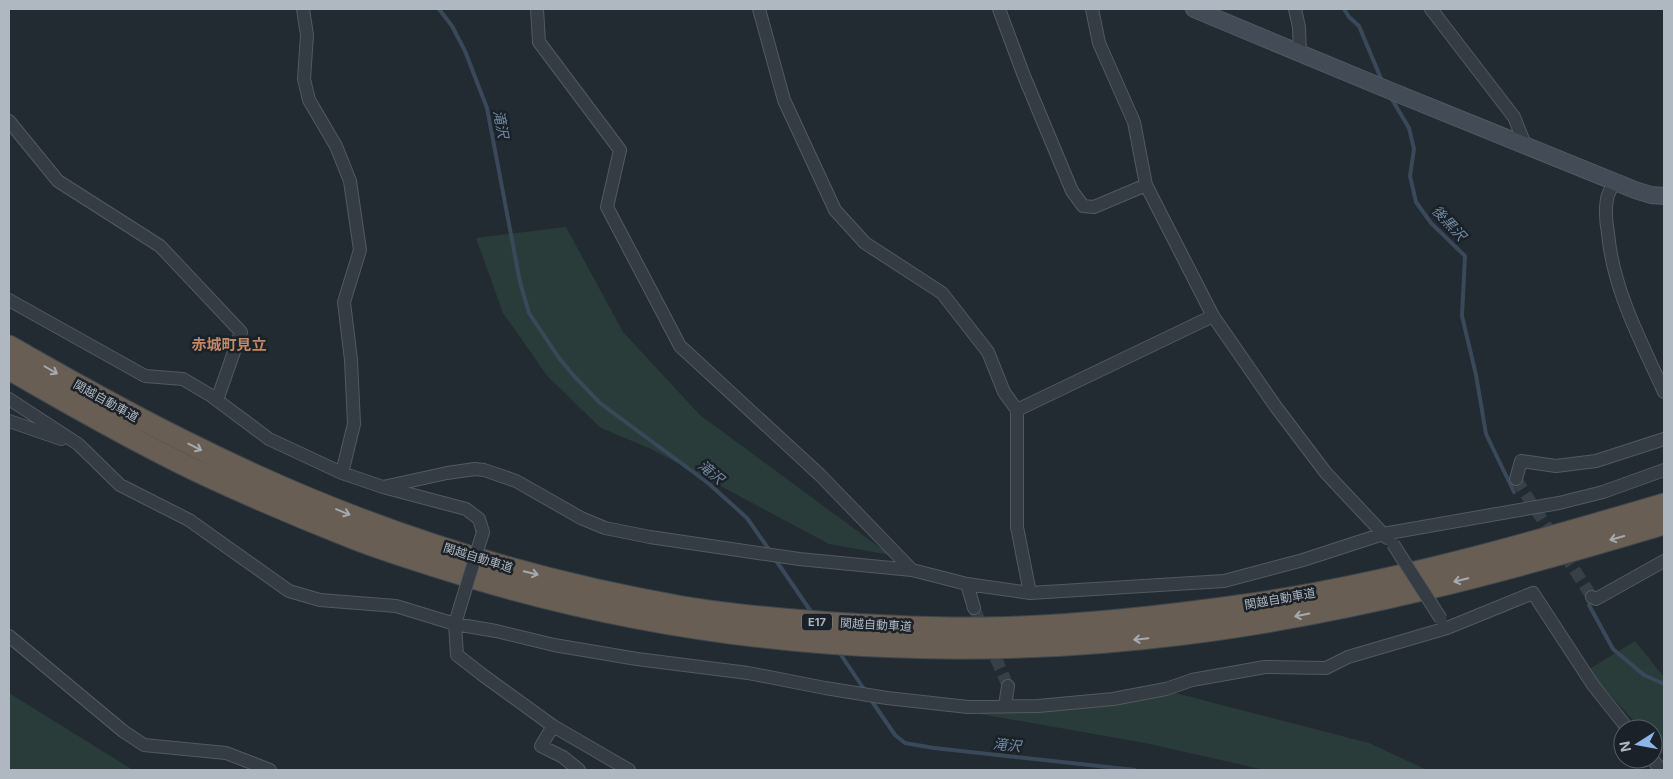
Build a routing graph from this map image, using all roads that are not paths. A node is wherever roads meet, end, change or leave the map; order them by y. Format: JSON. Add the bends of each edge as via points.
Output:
{"nodes":[{"id":1,"x":303,"y":9,"type":"edge"},
{"id":2,"x":537,"y":9,"type":"edge"},
{"id":3,"x":759,"y":9,"type":"edge"},
{"id":4,"x":763,"y":9,"type":"edge"},
{"id":5,"x":999,"y":9,"type":"edge"},
{"id":6,"x":1092,"y":9,"type":"edge"},
{"id":7,"x":1194,"y":9,"type":"edge"},
{"id":8,"x":1295,"y":9,"type":"edge"},
{"id":9,"x":1431,"y":9,"type":"edge"},
{"id":10,"x":1300,"y":54,"type":"junction"},
{"id":11,"x":9,"y":121,"type":"edge"},
{"id":12,"x":1526,"y":147,"type":"junction"},
{"id":13,"x":1615,"y":181,"type":"junction"},
{"id":14,"x":1146,"y":185,"type":"junction"},
{"id":15,"x":1664,"y":196,"type":"edge"},
{"id":16,"x":9,"y":300,"type":"edge"},
{"id":17,"x":1213,"y":316,"type":"junction"},
{"id":18,"x":9,"y":346,"type":"edge"},
{"id":19,"x":9,"y":369,"type":"edge"},
{"id":20,"x":1664,"y":392,"type":"edge"},
{"id":21,"x":9,"y":399,"type":"edge"},
{"id":22,"x":218,"y":400,"type":"junction"},
{"id":23,"x":1017,"y":410,"type":"junction"},
{"id":24,"x":9,"y":421,"type":"edge"},
{"id":25,"x":1664,"y":439,"type":"edge"},
{"id":26,"x":78,"y":444,"type":"junction"},
{"id":27,"x":1664,"y":470,"type":"edge"},
{"id":28,"x":342,"y":473,"type":"junction"},
{"id":29,"x":1516,"y":480,"type":"dead end"},
{"id":30,"x":383,"y":487,"type":"junction"},
{"id":31,"x":1664,"y":504,"type":"edge"},
{"id":32,"x":1664,"y":524,"type":"edge"},
{"id":33,"x":1383,"y":534,"type":"junction"},
{"id":34,"x":1664,"y":561,"type":"edge"},
{"id":35,"x":912,"y":570,"type":"junction"},
{"id":36,"x":967,"y":584,"type":"junction"},
{"id":37,"x":1030,"y":593,"type":"junction"},
{"id":38,"x":1592,"y":597,"type":"dead end"},
{"id":39,"x":974,"y":608,"type":"tunnel mouth"},
{"id":40,"x":1444,"y":623,"type":"junction"},
{"id":41,"x":455,"y":624,"type":"junction"},
{"id":42,"x":9,"y":636,"type":"edge"},
{"id":43,"x":1008,"y":686,"type":"tunnel mouth"},
{"id":44,"x":1005,"y":706,"type":"junction"},
{"id":45,"x":1620,"y":719,"type":"edge"},
{"id":46,"x":553,"y":726,"type":"junction"},
{"id":47,"x":270,"y":770,"type":"edge"},
{"id":48,"x":579,"y":770,"type":"edge"},
{"id":49,"x":629,"y":770,"type":"edge"}],
"edges":[{"from":1,"to":28,"type":"street","via":[[307,34],[304,80],[309,100],[336,146],[350,181],[360,250],[344,302],[354,424]]},
{"from":2,"to":35,"type":"street","via":[[539,42],[620,150],[607,208],[680,346],[820,475]]},
{"from":3,"to":4,"type":"street"},
{"from":3,"to":23,"type":"street","via":[[784,100],[835,210],[865,243],[942,293],[988,352],[1004,392]]},
{"from":5,"to":14,"type":"street","via":[[1072,191],[1083,206],[1094,207]]},
{"from":6,"to":14,"type":"street","via":[[1099,43],[1134,122]]},
{"from":7,"to":10,"type":"street"},
{"from":8,"to":10,"type":"street","via":[[1300,27]]},
{"from":9,"to":12,"type":"street","via":[[1514,116]]},
{"from":10,"to":12,"type":"street"},
{"from":11,"to":22,"type":"street","via":[[58,181],[160,246],[241,332]]},
{"from":12,"to":13,"type":"street"},
{"from":13,"to":15,"type":"street","via":[[1651,195]]},
{"from":13,"to":20,"type":"street","via":[[1607,196],[1606,213],[1615,275]]},
{"from":14,"to":17,"type":"street"},
{"from":16,"to":22,"type":"street","via":[[145,376],[183,379]]},
{"from":17,"to":23,"type":"street"},
{"from":17,"to":33,"type":"street","via":[[1326,473]]},
{"from":18,"to":31,"type":"highway","name":"関越自動車道","number":"E17","one_way":true,"via":[[139,419],[210,454],[359,518],[440,547],[604,591],[684,607],[766,618],[846,624],[1016,628],[1173,614],[1342,588],[1528,543]]},
{"from":32,"to":19,"type":"highway","name":"関越自動車道","number":"E17","one_way":true,"via":[[1439,586],[1261,623],[1185,634],[1015,648],[936,648],[766,639],[599,611],[437,567],[354,538],[201,473]]},
{"from":21,"to":26,"type":"street"},
{"from":22,"to":28,"type":"street","via":[[269,439]]},
{"from":23,"to":37,"type":"street","via":[[1017,527]]},
{"from":24,"to":26,"type":"street"},
{"from":25,"to":29,"type":"street","via":[[1596,461],[1556,466],[1520,461]]},
{"from":26,"to":41,"type":"street","via":[[120,485],[189,520],[289,591],[320,600],[396,606]]},
{"from":27,"to":33,"type":"street","via":[[1559,503]]},
{"from":28,"to":30,"type":"street"},
{"from":30,"to":35,"type":"street","via":[[447,473],[484,470],[516,480],[581,518],[605,528],[799,559]]},
{"from":30,"to":41,"type":"street","bridge":true,"via":[[466,509],[479,518],[484,532]]},
{"from":33,"to":37,"type":"street","via":[[1224,581]]},
{"from":33,"to":40,"type":"street","bridge":true,"via":[[1393,544]]},
{"from":34,"to":38,"type":"street","via":[[1596,599]]},
{"from":35,"to":36,"type":"street"},
{"from":36,"to":37,"type":"street"},
{"from":36,"to":39,"type":"street"},
{"from":40,"to":44,"type":"street","via":[[1326,668],[1265,667],[1113,699]]},
{"from":40,"to":45,"type":"street","via":[[1533,593],[1593,685]]},
{"from":41,"to":44,"type":"street","via":[[554,645],[748,673],[887,698],[968,707]]},
{"from":41,"to":46,"type":"street","via":[[457,655]]},
{"from":42,"to":47,"type":"street","via":[[144,745],[226,753]]},
{"from":43,"to":44,"type":"street"},
{"from":46,"to":48,"type":"street","via":[[541,746]]},
{"from":46,"to":49,"type":"street"}]}
